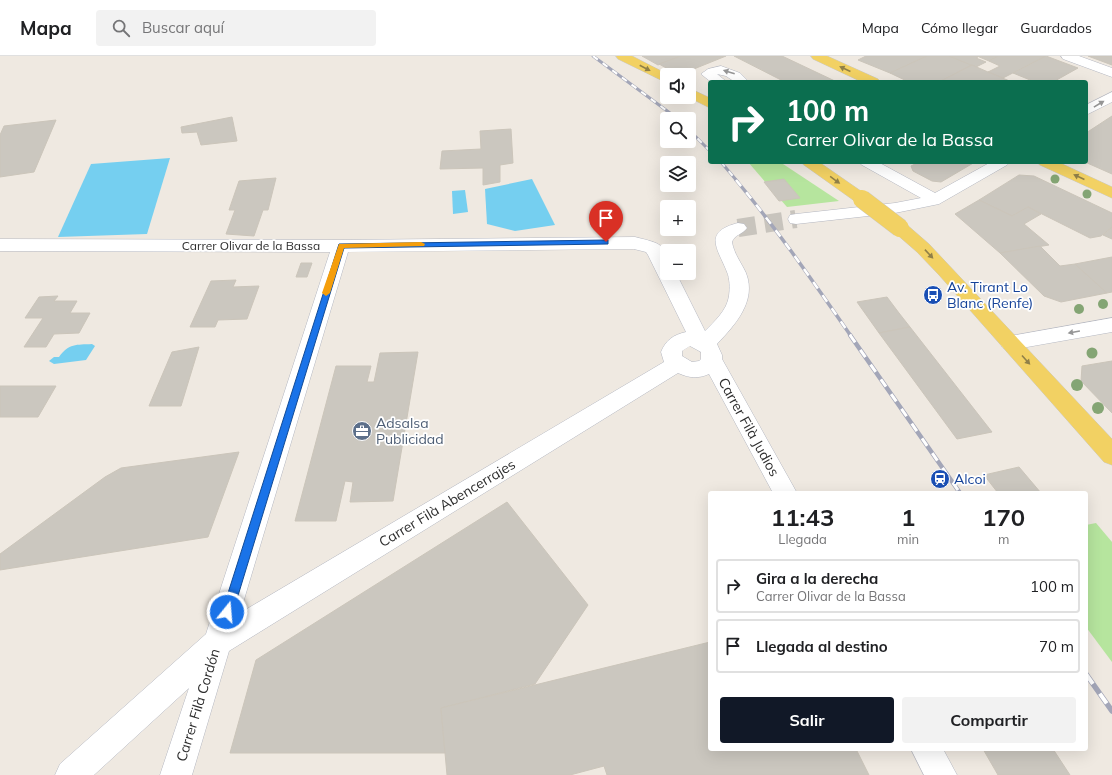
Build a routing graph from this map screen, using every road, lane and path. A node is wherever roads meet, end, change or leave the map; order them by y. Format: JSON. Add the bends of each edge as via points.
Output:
{"nodes":[{"id":1,"x":622,"y":56,"type":"edge"},
{"id":2,"x":817,"y":56,"type":"edge"},
{"id":3,"x":1067,"y":56,"type":"edge"},
{"id":4,"x":1112,"y":73,"type":"edge"},
{"id":5,"x":660,"y":76,"type":"edge"},
{"id":6,"x":717,"y":80,"type":"edge"},
{"id":7,"x":740,"y":80,"type":"edge"},
{"id":8,"x":869,"y":80,"type":"edge"},
{"id":9,"x":696,"y":96,"type":"edge"},
{"id":10,"x":1112,"y":96,"type":"edge"},
{"id":11,"x":708,"y":103,"type":"edge"},
{"id":12,"x":1088,"y":110,"type":"edge"},
{"id":13,"x":812,"y":164,"type":"edge"},
{"id":14,"x":871,"y":164,"type":"edge"},
{"id":15,"x":999,"y":164,"type":"edge"},
{"id":16,"x":1049,"y":164,"type":"edge"},
{"id":17,"x":1112,"y":193,"type":"edge"},
{"id":18,"x":936,"y":200,"type":"junction"},
{"id":19,"x":796,"y":219,"type":"tunnel mouth"},
{"id":20,"x":738,"y":228,"type":"tunnel mouth"},
{"id":21,"x":621,"y":242,"type":"joint"},
{"id":22,"x":0,"y":245,"type":"edge"},
{"id":23,"x":341,"y":246,"type":"junction"},
{"id":24,"x":1112,"y":325,"type":"edge"},
{"id":25,"x":1010,"y":343,"type":"junction"},
{"id":26,"x":706,"y":349,"type":"junction"},
{"id":27,"x":677,"y":364,"type":"junction"},
{"id":28,"x":1112,"y":455,"type":"edge"},
{"id":29,"x":784,"y":491,"type":"edge"},
{"id":30,"x":218,"y":642,"type":"junction"},
{"id":31,"x":927,"y":751,"type":"edge"},
{"id":32,"x":71,"y":775,"type":"edge"},
{"id":33,"x":176,"y":775,"type":"edge"},
{"id":34,"x":941,"y":775,"type":"edge"}],
"edges":[{"from":1,"to":5,"type":"main road","one_way":true},
{"from":8,"to":2,"type":"main road","one_way":true},
{"from":3,"to":4,"type":"street"},
{"from":7,"to":6,"type":"street","one_way":true,"via":[[731,72],[721,70],[708,74]]},
{"from":9,"to":11,"type":"main road"},
{"from":12,"to":10,"type":"street","one_way":true},
{"from":13,"to":25,"type":"main road","one_way":true,"bridge":true,"via":[[862,199],[923,248]]},
{"from":14,"to":18,"type":"street"},
{"from":15,"to":18,"type":"street"},
{"from":17,"to":16,"type":"main road","one_way":true},
{"from":18,"to":19,"type":"street","via":[[895,208]]},
{"from":20,"to":26,"type":"street","via":[[727,233],[723,246],[737,273],[737,304]]},
{"from":21,"to":23,"type":"street","name":"Carrer Olivar de la Bassa"},
{"from":21,"to":26,"type":"street","name":"Carrer Filà Judios","via":[[645,245],[656,252]]},
{"from":22,"to":23,"type":"street","name":"Carrer Olivar de la Bassa"},
{"from":23,"to":30,"type":"street","name":"Carrer Filà Cordón"},
{"from":24,"to":25,"type":"street","one_way":true},
{"from":25,"to":28,"type":"main road","one_way":true},
{"from":26,"to":27,"type":"street","via":[[709,365],[698,370],[690,370]]},
{"from":26,"to":27,"type":"street","via":[[690,339],[675,344],[671,356]]},
{"from":26,"to":29,"type":"street","name":"Carrer Filà Judios"},
{"from":27,"to":30,"type":"street","name":"Carrer Filà Abencerrajes"},
{"from":30,"to":32,"type":"street","name":"Carrer Filà Abencerrajes"},
{"from":30,"to":33,"type":"street","name":"Carrer Filà Cordón"},
{"from":31,"to":34,"type":"street"}]}
